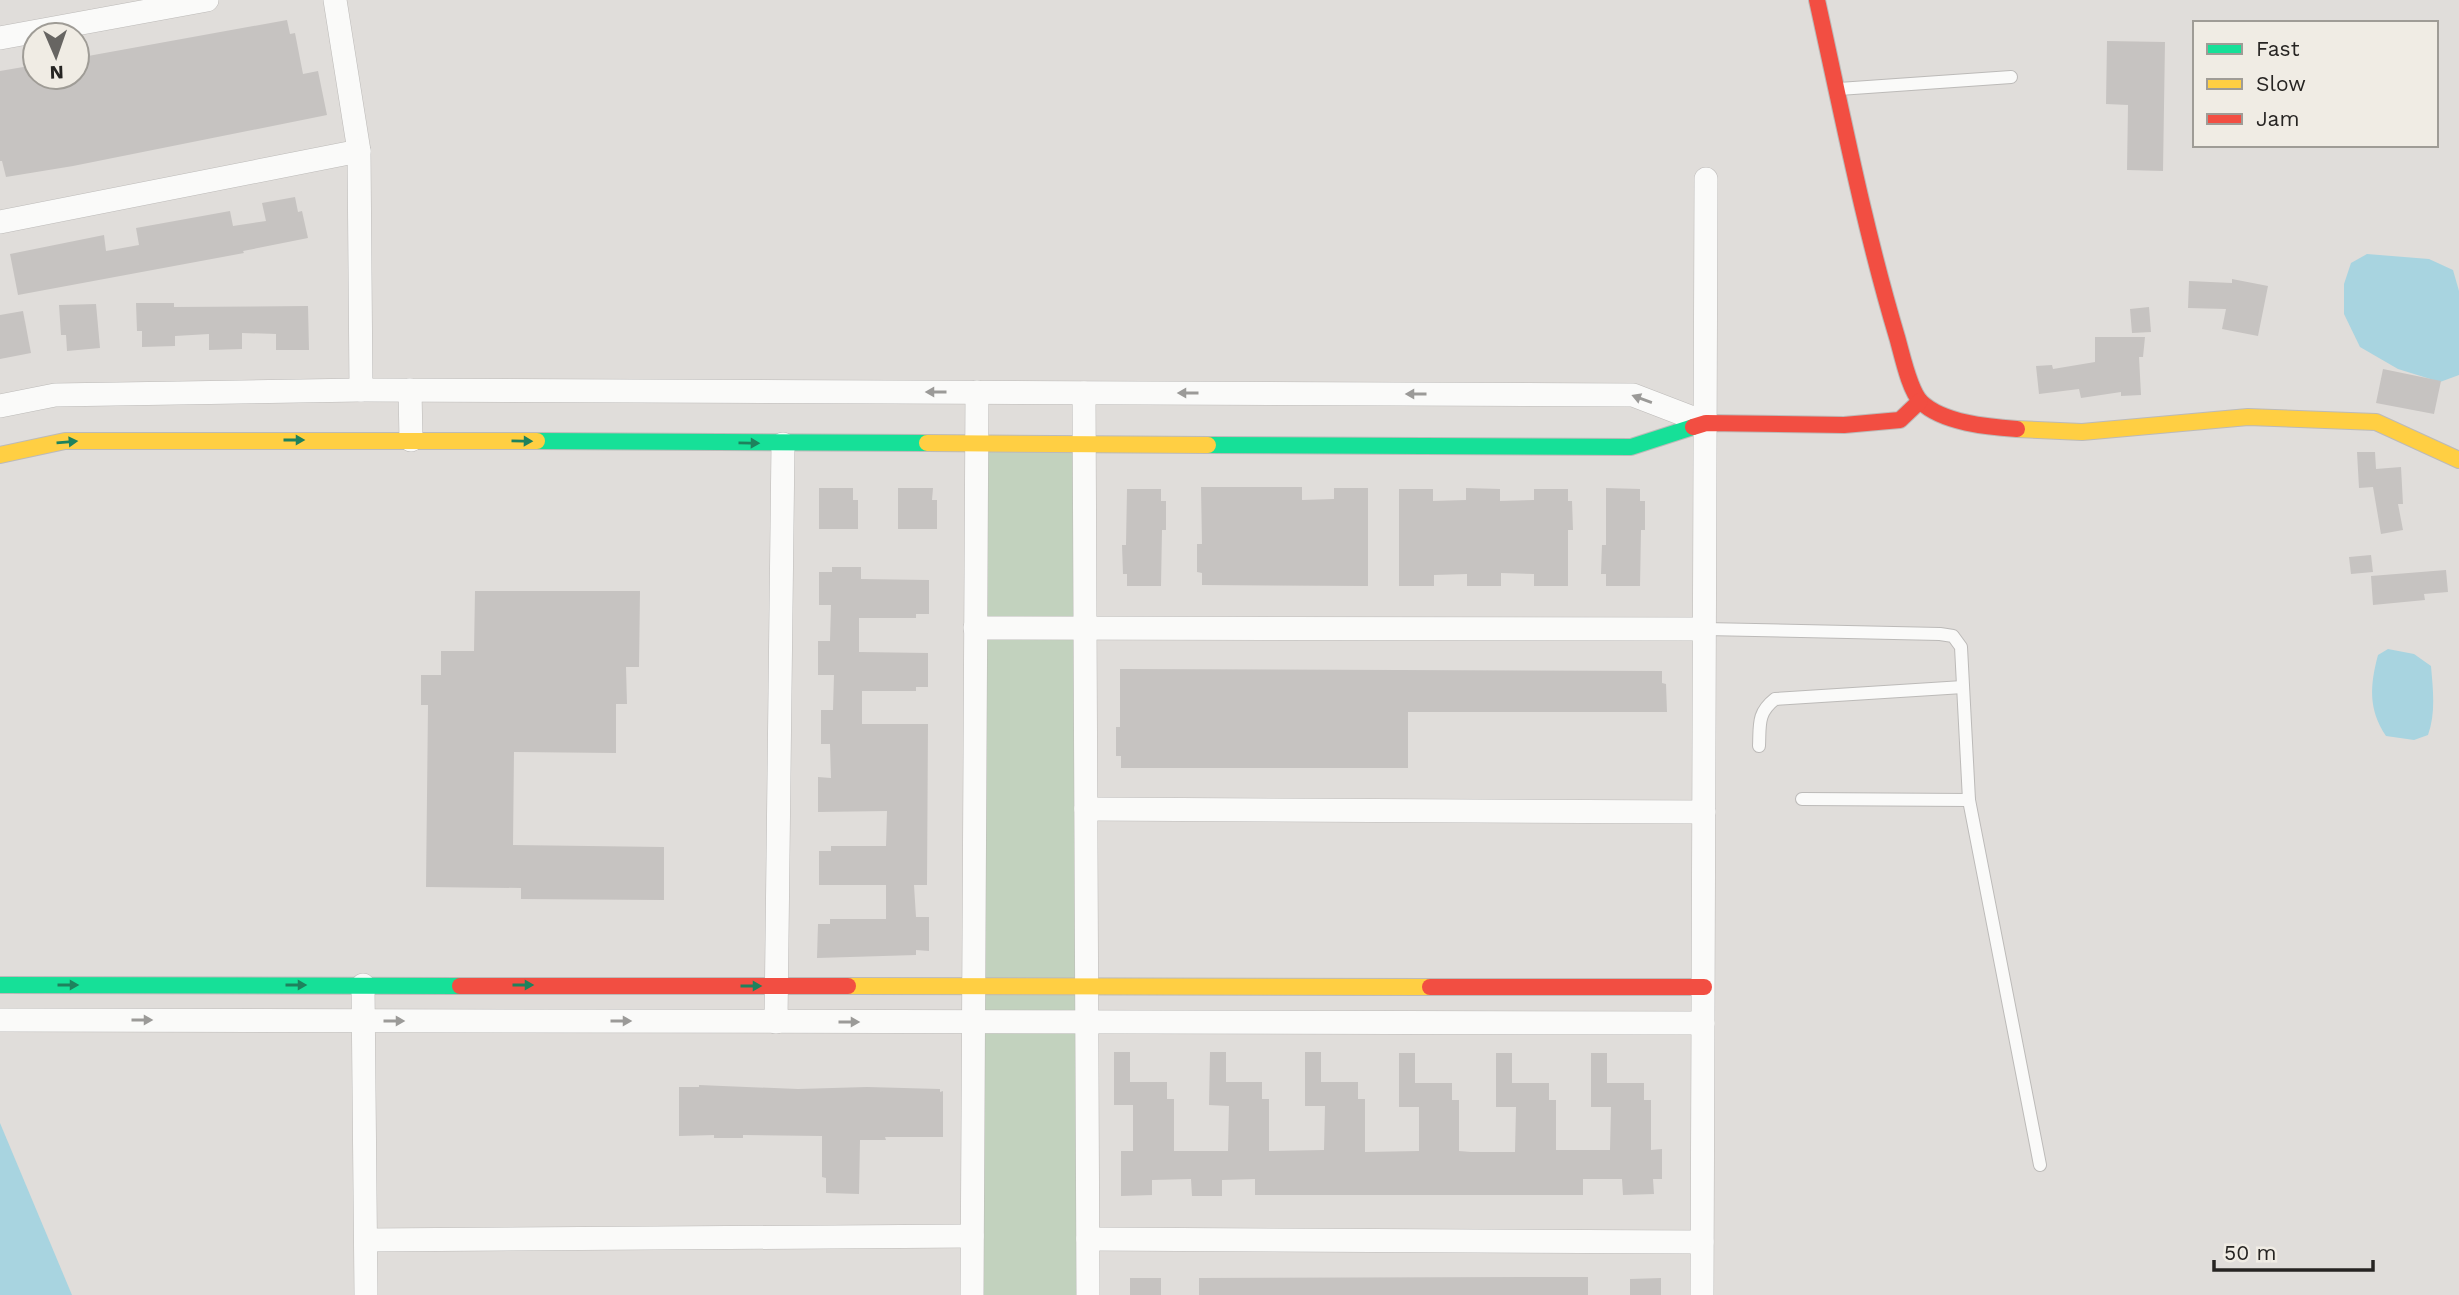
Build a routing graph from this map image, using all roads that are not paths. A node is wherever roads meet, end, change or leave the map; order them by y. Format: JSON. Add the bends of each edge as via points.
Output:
{"nodes":[{"id":1,"x":207,"y":0,"type":"edge"},
{"id":2,"x":335,"y":0,"type":"edge"},
{"id":3,"x":1816,"y":0,"type":"edge"},
{"id":4,"x":0,"y":38,"type":"edge"},
{"id":5,"x":2011,"y":77,"type":"dead end"},
{"id":6,"x":1836,"y":89,"type":"junction"},
{"id":7,"x":359,"y":150,"type":"junction"},
{"id":8,"x":1706,"y":179,"type":"dead end"},
{"id":9,"x":0,"y":222,"type":"edge"},
{"id":10,"x":361,"y":390,"type":"junction"},
{"id":11,"x":410,"y":390,"type":"junction"},
{"id":12,"x":976,"y":393,"type":"junction"},
{"id":13,"x":1084,"y":393,"type":"junction"},
{"id":14,"x":1920,"y":401,"type":"junction"},
{"id":15,"x":0,"y":406,"type":"edge"},
{"id":16,"x":1706,"y":423,"type":"junction"},
{"id":17,"x":411,"y":440,"type":"junction"},
{"id":18,"x":976,"y":443,"type":"junction"},
{"id":19,"x":1084,"y":443,"type":"junction"},
{"id":20,"x":783,"y":444,"type":"junction"},
{"id":21,"x":0,"y":455,"type":"edge"},
{"id":22,"x":2459,"y":460,"type":"edge"},
{"id":23,"x":975,"y":628,"type":"junction"},
{"id":24,"x":1085,"y":628,"type":"junction"},
{"id":25,"x":1705,"y":629,"type":"junction"},
{"id":26,"x":1963,"y":687,"type":"junction"},
{"id":27,"x":1759,"y":746,"type":"dead end"},
{"id":28,"x":1802,"y":799,"type":"dead end"},
{"id":29,"x":1969,"y":800,"type":"junction"},
{"id":30,"x":1086,"y":809,"type":"junction"},
{"id":31,"x":1704,"y":812,"type":"junction"},
{"id":32,"x":0,"y":985,"type":"edge"},
{"id":33,"x":363,"y":985,"type":"junction"},
{"id":34,"x":777,"y":986,"type":"junction"},
{"id":35,"x":974,"y":986,"type":"junction"},
{"id":36,"x":1087,"y":986,"type":"junction"},
{"id":37,"x":1704,"y":987,"type":"junction"},
{"id":38,"x":0,"y":1020,"type":"edge"},
{"id":39,"x":364,"y":1021,"type":"junction"},
{"id":40,"x":776,"y":1021,"type":"junction"},
{"id":41,"x":974,"y":1022,"type":"junction"},
{"id":42,"x":1087,"y":1022,"type":"junction"},
{"id":43,"x":1703,"y":1023,"type":"junction"},
{"id":44,"x":2040,"y":1165,"type":"dead end"},
{"id":45,"x":972,"y":1236,"type":"junction"},
{"id":46,"x":1088,"y":1238,"type":"junction"},
{"id":47,"x":366,"y":1240,"type":"junction"},
{"id":48,"x":1702,"y":1242,"type":"junction"},
{"id":49,"x":366,"y":1295,"type":"edge"},
{"id":50,"x":972,"y":1295,"type":"edge"},
{"id":51,"x":1088,"y":1295,"type":"edge"},
{"id":52,"x":1702,"y":1295,"type":"edge"}],
"edges":[{"from":1,"to":4,"type":"street"},
{"from":2,"to":7,"type":"street"},
{"from":3,"to":6,"type":"street"},
{"from":5,"to":6,"type":"lane"},
{"from":6,"to":14,"type":"street","via":[[1881,284]]},
{"from":7,"to":9,"type":"street"},
{"from":7,"to":10,"type":"street"},
{"from":8,"to":16,"type":"street"},
{"from":10,"to":11,"type":"street"},
{"from":10,"to":15,"type":"street","via":[[55,395]]},
{"from":12,"to":11,"type":"street","one_way":true},
{"from":11,"to":17,"type":"street"},
{"from":12,"to":13,"type":"street"},
{"from":12,"to":18,"type":"street"},
{"from":16,"to":13,"type":"street","one_way":true,"via":[[1633,395]]},
{"from":13,"to":19,"type":"street"},
{"from":14,"to":16,"type":"street","via":[[1900,421]]},
{"from":14,"to":22,"type":"street","via":[[1938,414],[1982,427],[2082,432],[2248,418],[2376,422]]},
{"from":16,"to":19,"type":"street","via":[[1631,447]]},
{"from":16,"to":25,"type":"street"},
{"from":17,"to":20,"type":"street","one_way":true},
{"from":21,"to":17,"type":"street","one_way":true,"via":[[65,441]]},
{"from":18,"to":19,"type":"street"},
{"from":18,"to":20,"type":"street"},
{"from":18,"to":23,"type":"street"},
{"from":19,"to":24,"type":"street"},
{"from":20,"to":34,"type":"street"},
{"from":23,"to":24,"type":"street"},
{"from":23,"to":35,"type":"street"},
{"from":24,"to":25,"type":"street"},
{"from":24,"to":30,"type":"street"},
{"from":25,"to":26,"type":"lane","via":[[1953,636],[1961,647]]},
{"from":25,"to":31,"type":"street"},
{"from":26,"to":27,"type":"lane","via":[[1774,699],[1760,716]]},
{"from":26,"to":29,"type":"lane"},
{"from":28,"to":29,"type":"lane"},
{"from":29,"to":44,"type":"lane"},
{"from":30,"to":31,"type":"street"},
{"from":30,"to":36,"type":"street"},
{"from":31,"to":37,"type":"street"},
{"from":32,"to":33,"type":"street","one_way":true},
{"from":33,"to":34,"type":"street","one_way":true},
{"from":33,"to":39,"type":"street"},
{"from":34,"to":35,"type":"street"},
{"from":34,"to":40,"type":"street"},
{"from":35,"to":36,"type":"street"},
{"from":35,"to":41,"type":"street"},
{"from":36,"to":37,"type":"street"},
{"from":36,"to":42,"type":"street"},
{"from":37,"to":43,"type":"street"},
{"from":38,"to":39,"type":"street","one_way":true},
{"from":39,"to":40,"type":"street","one_way":true},
{"from":39,"to":47,"type":"street"},
{"from":40,"to":41,"type":"street","one_way":true},
{"from":41,"to":42,"type":"street"},
{"from":41,"to":45,"type":"street"},
{"from":42,"to":43,"type":"street"},
{"from":42,"to":46,"type":"street"},
{"from":43,"to":48,"type":"street"},
{"from":45,"to":47,"type":"street"},
{"from":45,"to":50,"type":"street"},
{"from":46,"to":48,"type":"street"},
{"from":46,"to":51,"type":"street"},
{"from":47,"to":49,"type":"street"},
{"from":48,"to":52,"type":"street"}]}
